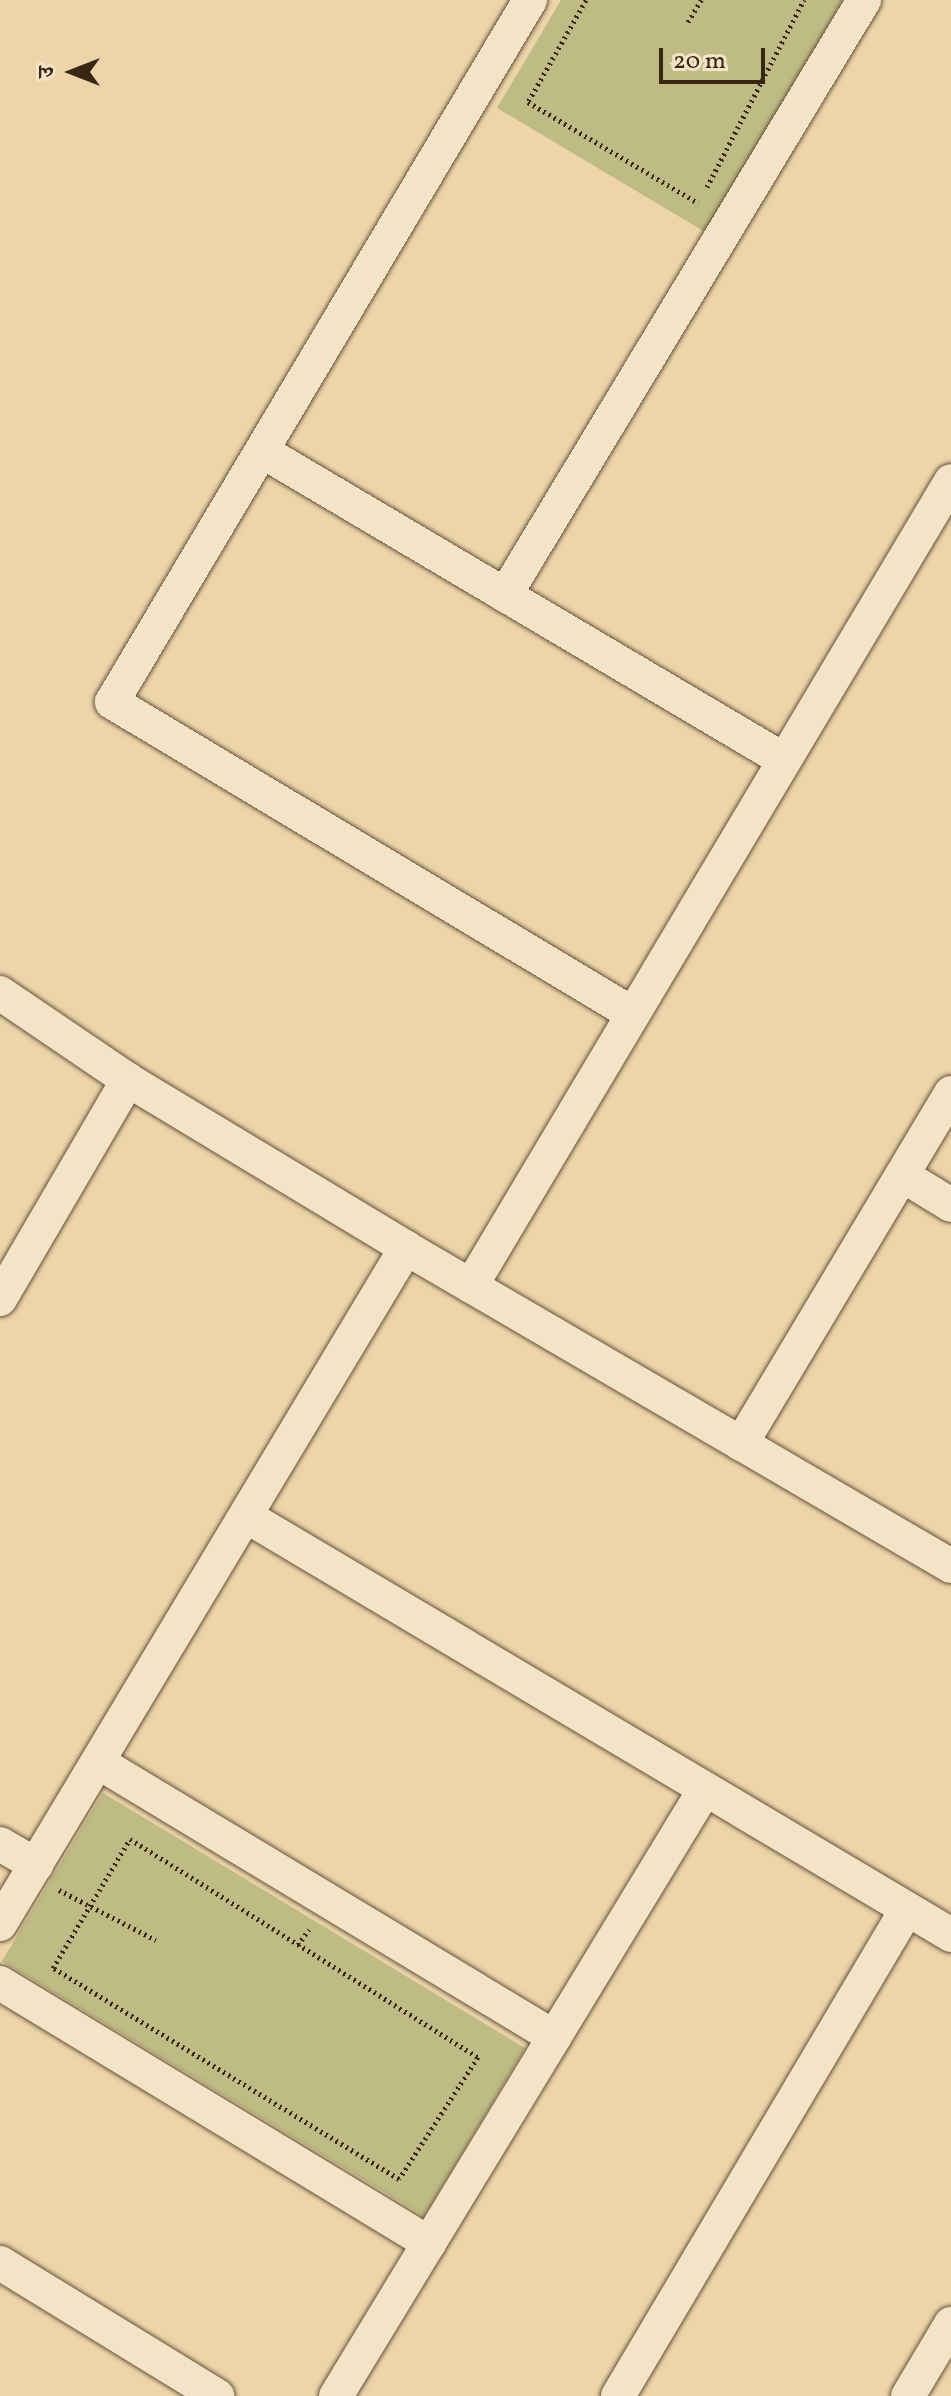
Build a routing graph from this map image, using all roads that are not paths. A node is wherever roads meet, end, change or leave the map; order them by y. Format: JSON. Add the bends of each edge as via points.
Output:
{"nodes":[{"id":1,"x":530,"y":0,"type":"edge"},
{"id":2,"x":864,"y":0,"type":"edge"},
{"id":3,"x":262,"y":451,"type":"junction"},
{"id":4,"x":951,"y":481,"type":"edge"},
{"id":5,"x":505,"y":595,"type":"junction"},
{"id":6,"x":784,"y":760,"type":"junction"},
{"id":7,"x":0,"y":993,"type":"edge"},
{"id":8,"x":633,"y":1014,"type":"junction"},
{"id":9,"x":128,"y":1080,"type":"junction"},
{"id":10,"x":951,"y":1093,"type":"edge"},
{"id":11,"x":902,"y":1175,"type":"junction"},
{"id":12,"x":951,"y":1205,"type":"edge"},
{"id":13,"x":406,"y":1248,"type":"junction"},
{"id":14,"x":471,"y":1286,"type":"junction"},
{"id":15,"x":0,"y":1299,"type":"edge"},
{"id":16,"x":741,"y":1444,"type":"junction"},
{"id":17,"x":246,"y":1516,"type":"junction"},
{"id":18,"x":951,"y":1566,"type":"edge"},
{"id":19,"x":98,"y":1762,"type":"junction"},
{"id":20,"x":705,"y":1789,"type":"junction"},
{"id":21,"x":0,"y":1844,"type":"edge"},
{"id":22,"x":33,"y":1870,"type":"junction"},
{"id":23,"x":907,"y":1909,"type":"junction"},
{"id":24,"x":0,"y":1924,"type":"edge"},
{"id":25,"x":951,"y":1935,"type":"edge"},
{"id":26,"x":0,"y":1983,"type":"edge"},
{"id":27,"x":554,"y":2037,"type":"junction"},
{"id":28,"x":429,"y":2243,"type":"junction"},
{"id":29,"x":0,"y":2263,"type":"edge"},
{"id":30,"x":951,"y":2324,"type":"edge"},
{"id":31,"x":217,"y":2396,"type":"edge"},
{"id":32,"x":336,"y":2396,"type":"edge"},
{"id":33,"x":618,"y":2396,"type":"edge"},
{"id":34,"x":908,"y":2396,"type":"edge"}],
"edges":[{"from":1,"to":3,"type":"street"},
{"from":2,"to":5,"type":"street"},
{"from":3,"to":5,"type":"street"},
{"from":3,"to":8,"type":"street","via":[[112,702]]},
{"from":4,"to":6,"type":"street"},
{"from":5,"to":6,"type":"street"},
{"from":6,"to":8,"type":"street"},
{"from":7,"to":9,"type":"street"},
{"from":8,"to":14,"type":"street"},
{"from":9,"to":13,"type":"street"},
{"from":9,"to":15,"type":"street"},
{"from":10,"to":11,"type":"street"},
{"from":11,"to":12,"type":"street"},
{"from":11,"to":16,"type":"street"},
{"from":13,"to":14,"type":"street"},
{"from":13,"to":17,"type":"street"},
{"from":14,"to":16,"type":"street"},
{"from":16,"to":18,"type":"street"},
{"from":17,"to":19,"type":"street"},
{"from":17,"to":20,"type":"street"},
{"from":19,"to":22,"type":"street"},
{"from":19,"to":27,"type":"street"},
{"from":20,"to":23,"type":"street"},
{"from":20,"to":27,"type":"street"},
{"from":21,"to":22,"type":"street"},
{"from":22,"to":24,"type":"street"},
{"from":23,"to":25,"type":"street"},
{"from":23,"to":33,"type":"street"},
{"from":26,"to":28,"type":"street"},
{"from":27,"to":28,"type":"street"},
{"from":28,"to":32,"type":"street"},
{"from":29,"to":31,"type":"street"},
{"from":30,"to":34,"type":"street"}]}
